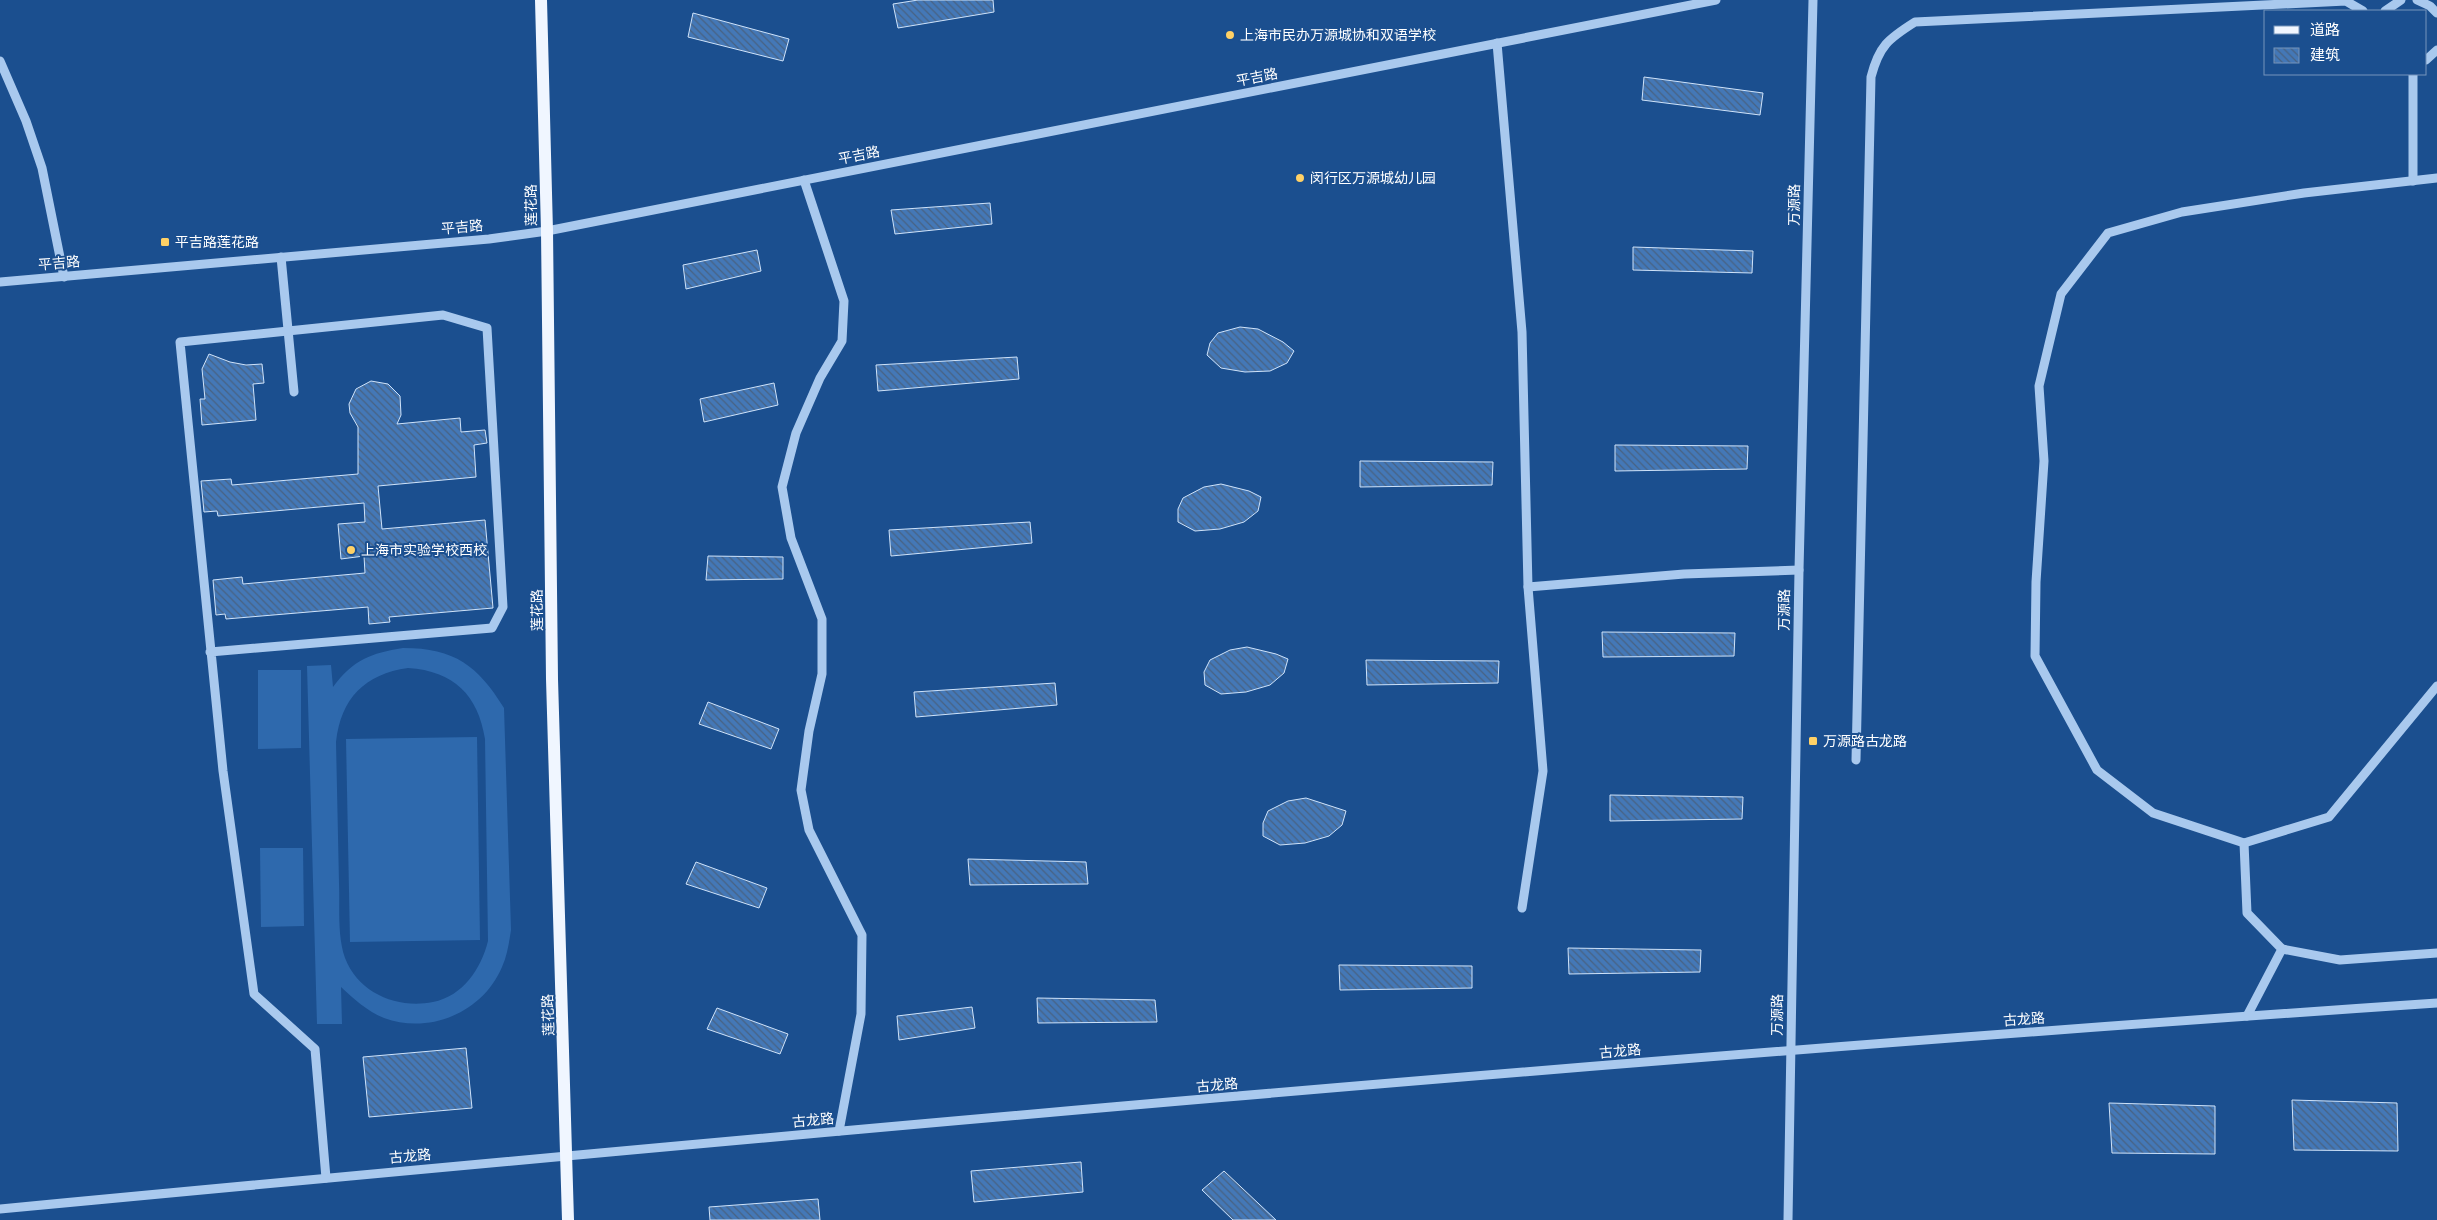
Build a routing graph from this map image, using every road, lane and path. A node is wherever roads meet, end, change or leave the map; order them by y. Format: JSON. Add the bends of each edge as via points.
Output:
{"nodes":[{"id":1,"x":542,"y":0,"type":"edge"},
{"id":2,"x":1716,"y":0,"type":"edge"},
{"id":3,"x":1813,"y":0,"type":"edge"},
{"id":4,"x":2401,"y":0,"type":"edge"},
{"id":5,"x":2417,"y":0,"type":"edge"},
{"id":6,"x":2361,"y":10,"type":"edge"},
{"id":7,"x":2386,"y":10,"type":"edge"},
{"id":8,"x":2437,"y":13,"type":"edge"},
{"id":9,"x":1497,"y":43,"type":"junction"},
{"id":10,"x":2437,"y":50,"type":"edge"},
{"id":11,"x":2427,"y":59,"type":"edge"},
{"id":12,"x":0,"y":61,"type":"edge"},
{"id":13,"x":2413,"y":75,"type":"edge"},
{"id":14,"x":2437,"y":178,"type":"edge"},
{"id":15,"x":804,"y":180,"type":"junction"},
{"id":16,"x":2413,"y":181,"type":"junction"},
{"id":17,"x":547,"y":230,"type":"junction"},
{"id":18,"x":281,"y":257,"type":"junction"},
{"id":19,"x":64,"y":277,"type":"junction"},
{"id":20,"x":0,"y":282,"type":"edge"},
{"id":21,"x":288,"y":331,"type":"junction"},
{"id":22,"x":294,"y":392,"type":"dead end"},
{"id":23,"x":1799,"y":570,"type":"junction"},
{"id":24,"x":1528,"y":587,"type":"junction"},
{"id":25,"x":210,"y":652,"type":"junction"},
{"id":26,"x":2437,"y":686,"type":"edge"},
{"id":27,"x":1856,"y":760,"type":"dead end"},
{"id":28,"x":2244,"y":844,"type":"junction"},
{"id":29,"x":1522,"y":908,"type":"dead end"},
{"id":30,"x":2282,"y":949,"type":"junction"},
{"id":31,"x":2437,"y":954,"type":"edge"},
{"id":32,"x":2437,"y":1002,"type":"edge"},
{"id":33,"x":2247,"y":1016,"type":"junction"},
{"id":34,"x":1790,"y":1050,"type":"junction"},
{"id":35,"x":839,"y":1131,"type":"junction"},
{"id":36,"x":567,"y":1156,"type":"junction"},
{"id":37,"x":326,"y":1178,"type":"junction"},
{"id":38,"x":0,"y":1209,"type":"edge"},
{"id":39,"x":568,"y":1220,"type":"edge"},
{"id":40,"x":1788,"y":1220,"type":"edge"}],
"edges":[{"from":1,"to":17,"type":"main road","name":"莲花路"},
{"from":2,"to":9,"type":"street","name":"平吉路"},
{"from":3,"to":23,"type":"street","name":"万源路"},
{"from":4,"to":7,"type":"street"},
{"from":5,"to":8,"type":"street"},
{"from":6,"to":27,"type":"street","via":[[2346,1],[1915,22],[1894,35],[1877,55],[1871,77]]},
{"from":9,"to":15,"type":"street","name":"平吉路"},
{"from":9,"to":24,"type":"street","via":[[1522,332]]},
{"from":10,"to":11,"type":"street"},
{"from":12,"to":19,"type":"street","via":[[42,168]]},
{"from":13,"to":16,"type":"street"},
{"from":14,"to":16,"type":"street"},
{"from":15,"to":17,"type":"street","name":"平吉路"},
{"from":15,"to":35,"type":"street","via":[[844,301],[842,341],[820,378],[796,433],[782,487],[791,538],[822,619],[822,674],[809,731],[801,790],[809,830],[862,936],[861,1014]]},
{"from":16,"to":28,"type":"street","via":[[2304,193],[2182,212],[2108,233],[2061,294],[2039,386],[2044,461],[2035,656],[2097,770],[2154,813]]},
{"from":17,"to":18,"type":"street","name":"平吉路","via":[[489,239]]},
{"from":17,"to":36,"type":"main road","name":"莲花路","via":[[552,679]]},
{"from":18,"to":19,"type":"street","name":"平吉路"},
{"from":18,"to":21,"type":"street"},
{"from":19,"to":20,"type":"street","name":"平吉路"},
{"from":21,"to":22,"type":"street"},
{"from":21,"to":25,"type":"street","via":[[180,342]]},
{"from":21,"to":25,"type":"street","via":[[443,315],[487,328],[503,608],[492,628]]},
{"from":23,"to":24,"type":"street","via":[[1684,574]]},
{"from":23,"to":34,"type":"street","name":"万源路"},
{"from":24,"to":29,"type":"street","via":[[1543,771]]},
{"from":25,"to":37,"type":"street","via":[[222,771],[254,994],[315,1049]]},
{"from":26,"to":28,"type":"street","via":[[2328,817]]},
{"from":28,"to":30,"type":"street","via":[[2247,912]]},
{"from":30,"to":31,"type":"street","via":[[2340,960]]},
{"from":30,"to":33,"type":"street"},
{"from":32,"to":33,"type":"street","name":"古龙路"},
{"from":33,"to":34,"type":"street","name":"古龙路"},
{"from":34,"to":35,"type":"street","name":"古龙路"},
{"from":34,"to":40,"type":"street","name":"万源路"},
{"from":35,"to":36,"type":"street","name":"古龙路"},
{"from":36,"to":37,"type":"street","name":"古龙路"},
{"from":36,"to":39,"type":"main road","name":"莲花路"},
{"from":37,"to":38,"type":"street","name":"古龙路"}]}
